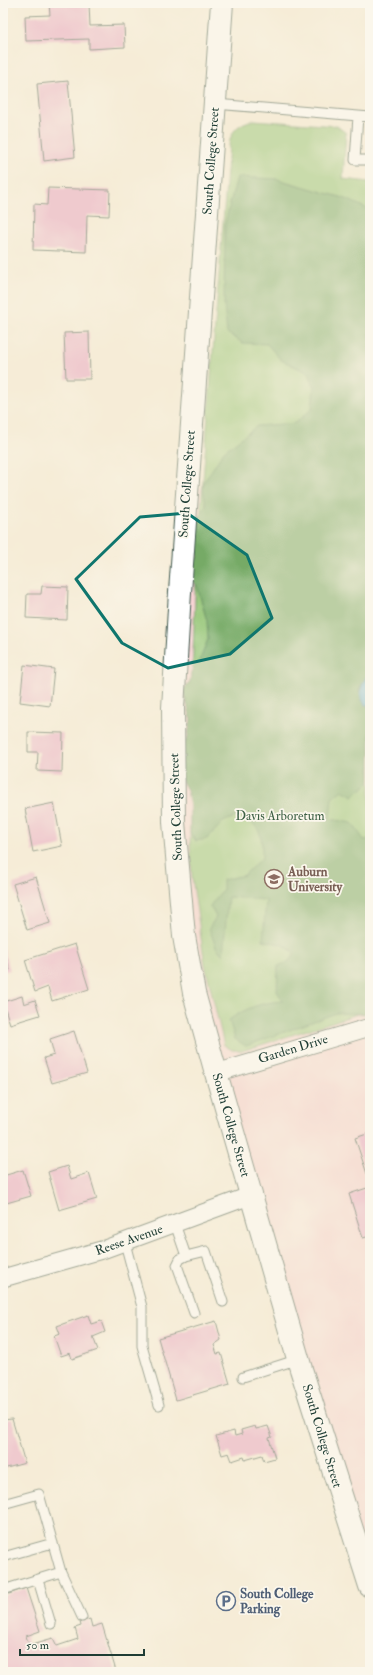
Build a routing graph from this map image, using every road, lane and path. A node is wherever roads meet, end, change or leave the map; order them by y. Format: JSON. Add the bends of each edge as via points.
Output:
{"nodes":[{"id":1,"x":222,"y":3,"type":"edge"},
{"id":2,"x":215,"y":104,"type":"junction"},
{"id":3,"x":358,"y":116,"type":"junction"},
{"id":4,"x":370,"y":117,"type":"edge"},
{"id":5,"x":370,"y":160,"type":"edge"},
{"id":6,"x":370,"y":1027,"type":"edge"},
{"id":7,"x":216,"y":1073,"type":"junction"},
{"id":8,"x":252,"y":1195,"type":"junction"},
{"id":9,"x":175,"y":1224,"type":"junction"},
{"id":10,"x":125,"y":1243,"type":"junction"},
{"id":11,"x":186,"y":1256,"type":"junction"},
{"id":12,"x":3,"y":1278,"type":"edge"},
{"id":13,"x":223,"y":1302,"type":"dead end"},
{"id":14,"x":194,"y":1313,"type":"dead end"},
{"id":15,"x":299,"y":1359,"type":"junction"},
{"id":16,"x":243,"y":1377,"type":"dead end"},
{"id":17,"x":159,"y":1405,"type":"dead end"},
{"id":18,"x":3,"y":1504,"type":"edge"},
{"id":19,"x":53,"y":1543,"type":"junction"},
{"id":20,"x":3,"y":1557,"type":"edge"},
{"id":21,"x":61,"y":1572,"type":"junction"},
{"id":22,"x":38,"y":1580,"type":"junction"},
{"id":23,"x":370,"y":1586,"type":"edge"},
{"id":24,"x":3,"y":1590,"type":"edge"},
{"id":25,"x":82,"y":1617,"type":"dead end"},
{"id":26,"x":51,"y":1624,"type":"dead end"}],
"edges":[{"from":1,"to":2,"type":"main road","name":"South College Street"},
{"from":2,"to":3,"type":"lane"},
{"from":2,"to":7,"type":"main road","name":"South College Street","via":[[180,592],[174,730],[174,822],[184,936],[194,993]]},
{"from":3,"to":4,"type":"lane"},
{"from":3,"to":5,"type":"lane","via":[[355,160]]},
{"from":6,"to":7,"type":"street","name":"Garden Drive"},
{"from":7,"to":8,"type":"main road","name":"South College Street"},
{"from":8,"to":9,"type":"street","name":"Reese Avenue"},
{"from":8,"to":15,"type":"main road","name":"South College Street"},
{"from":9,"to":10,"type":"street","name":"Reese Avenue"},
{"from":9,"to":11,"type":"lane"},
{"from":10,"to":12,"type":"street","name":"Reese Avenue"},
{"from":10,"to":17,"type":"lane","via":[[142,1307],[142,1346]]},
{"from":11,"to":13,"type":"lane","via":[[206,1251]]},
{"from":11,"to":14,"type":"lane","via":[[180,1259],[177,1265]]},
{"from":15,"to":16,"type":"lane"},
{"from":15,"to":23,"type":"main road","name":"South College Street"},
{"from":18,"to":19,"type":"lane","via":[[39,1494]]},
{"from":19,"to":20,"type":"lane"},
{"from":19,"to":21,"type":"lane"},
{"from":21,"to":22,"type":"lane"},
{"from":21,"to":25,"type":"lane"},
{"from":22,"to":24,"type":"lane"},
{"from":22,"to":26,"type":"lane"}]}
